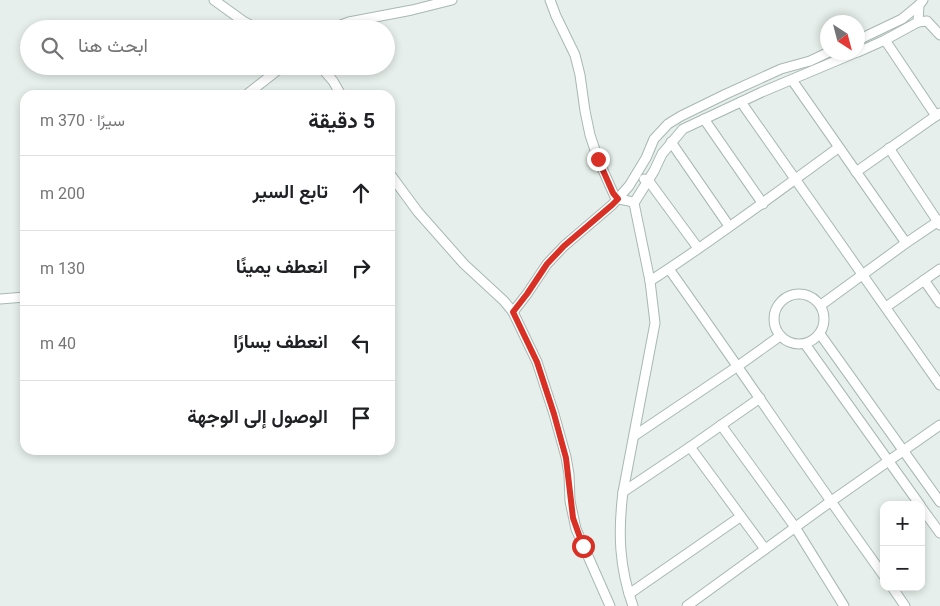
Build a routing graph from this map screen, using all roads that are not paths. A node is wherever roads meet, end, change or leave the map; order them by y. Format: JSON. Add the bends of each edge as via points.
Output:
{"nodes":[{"id":1,"x":214,"y":0,"type":"edge"},
{"id":2,"x":452,"y":0,"type":"edge"},
{"id":3,"x":550,"y":0,"type":"edge"},
{"id":4,"x":921,"y":2,"type":"edge"},
{"id":5,"x":242,"y":20,"type":"edge"},
{"id":6,"x":360,"y":20,"type":"edge"},
{"id":7,"x":918,"y":22,"type":"junction"},
{"id":8,"x":940,"y":35,"type":"edge"},
{"id":9,"x":865,"y":37,"type":"edge"},
{"id":10,"x":885,"y":40,"type":"junction"},
{"id":11,"x":865,"y":49,"type":"edge"},
{"id":12,"x":820,"y":56,"type":"edge"},
{"id":13,"x":838,"y":60,"type":"edge"},
{"id":14,"x":272,"y":75,"type":"edge"},
{"id":15,"x":328,"y":75,"type":"edge"},
{"id":16,"x":792,"y":80,"type":"junction"},
{"id":17,"x":252,"y":90,"type":"edge"},
{"id":18,"x":338,"y":90,"type":"edge"},
{"id":19,"x":741,"y":102,"type":"junction"},
{"id":20,"x":938,"y":114,"type":"edge"},
{"id":21,"x":704,"y":119,"type":"junction"},
{"id":22,"x":671,"y":142,"type":"junction"},
{"id":23,"x":838,"y":148,"type":"junction"},
{"id":24,"x":888,"y":148,"type":"junction"},
{"id":25,"x":856,"y":172,"type":"junction"},
{"id":26,"x":634,"y":178,"type":"junction"},
{"id":27,"x":795,"y":179,"type":"junction"},
{"id":28,"x":648,"y":180,"type":"junction"},
{"id":29,"x":395,"y":181,"type":"edge"},
{"id":30,"x":618,"y":199,"type":"junction"},
{"id":31,"x":634,"y":203,"type":"junction"},
{"id":32,"x":763,"y":204,"type":"junction"},
{"id":33,"x":939,"y":222,"type":"edge"},
{"id":34,"x":730,"y":226,"type":"junction"},
{"id":35,"x":906,"y":244,"type":"junction"},
{"id":36,"x":698,"y":248,"type":"junction"},
{"id":37,"x":669,"y":269,"type":"junction"},
{"id":38,"x":940,"y":269,"type":"edge"},
{"id":39,"x":864,"y":275,"type":"junction"},
{"id":40,"x":924,"y":280,"type":"junction"},
{"id":41,"x":650,"y":281,"type":"junction"},
{"id":42,"x":20,"y":297,"type":"edge"},
{"id":43,"x":0,"y":299,"type":"edge"},
{"id":44,"x":940,"y":303,"type":"edge"},
{"id":45,"x":822,"y":305,"type":"junction"},
{"id":46,"x":886,"y":307,"type":"junction"},
{"id":47,"x":513,"y":312,"type":"junction"},
{"id":48,"x":820,"y":334,"type":"junction"},
{"id":49,"x":780,"y":336,"type":"junction"},
{"id":50,"x":805,"y":344,"type":"junction"},
{"id":51,"x":738,"y":366,"type":"junction"},
{"id":52,"x":939,"y":380,"type":"edge"},
{"id":53,"x":760,"y":398,"type":"junction"},
{"id":54,"x":721,"y":425,"type":"junction"},
{"id":55,"x":940,"y":425,"type":"edge"},
{"id":56,"x":634,"y":436,"type":"junction"},
{"id":57,"x":690,"y":447,"type":"junction"},
{"id":58,"x":904,"y":450,"type":"junction"},
{"id":59,"x":889,"y":462,"type":"junction"},
{"id":60,"x":623,"y":492,"type":"junction"},
{"id":61,"x":917,"y":501,"type":"edge"},
{"id":62,"x":830,"y":502,"type":"junction"},
{"id":63,"x":940,"y":502,"type":"edge"},
{"id":64,"x":925,"y":512,"type":"edge"},
{"id":65,"x":740,"y":517,"type":"junction"},
{"id":66,"x":795,"y":527,"type":"junction"},
{"id":67,"x":940,"y":533,"type":"edge"},
{"id":68,"x":766,"y":549,"type":"junction"},
{"id":69,"x":880,"y":571,"type":"edge"},
{"id":70,"x":895,"y":591,"type":"edge"},
{"id":71,"x":629,"y":594,"type":"junction"},
{"id":72,"x":610,"y":606,"type":"edge"},
{"id":73,"x":633,"y":606,"type":"edge"},
{"id":74,"x":687,"y":606,"type":"edge"},
{"id":75,"x":844,"y":606,"type":"edge"},
{"id":76,"x":905,"y":606,"type":"edge"}],
"edges":[{"from":1,"to":5,"type":"street"},
{"from":2,"to":6,"type":"street"},
{"from":3,"to":30,"type":"street","via":[[575,55],[590,135],[598,159]]},
{"from":4,"to":7,"type":"street"},
{"from":4,"to":9,"type":"street","via":[[902,19]]},
{"from":7,"to":8,"type":"street","via":[[927,21]]},
{"from":7,"to":10,"type":"street"},
{"from":10,"to":11,"type":"street"},
{"from":10,"to":20,"type":"street"},
{"from":12,"to":26,"type":"street","via":[[780,69],[668,124],[654,139]]},
{"from":13,"to":16,"type":"street"},
{"from":14,"to":17,"type":"street"},
{"from":15,"to":18,"type":"street"},
{"from":16,"to":19,"type":"street"},
{"from":16,"to":23,"type":"street"},
{"from":19,"to":21,"type":"street"},
{"from":19,"to":27,"type":"street"},
{"from":20,"to":24,"type":"street"},
{"from":21,"to":22,"type":"street","via":[[683,129]]},
{"from":21,"to":32,"type":"street"},
{"from":22,"to":28,"type":"street"},
{"from":22,"to":34,"type":"street"},
{"from":23,"to":25,"type":"street"},
{"from":23,"to":27,"type":"street"},
{"from":24,"to":25,"type":"street"},
{"from":24,"to":33,"type":"street"},
{"from":25,"to":35,"type":"street"},
{"from":26,"to":28,"type":"street"},
{"from":26,"to":30,"type":"street"},
{"from":27,"to":32,"type":"street"},
{"from":27,"to":39,"type":"street"},
{"from":28,"to":31,"type":"street"},
{"from":28,"to":36,"type":"street"},
{"from":29,"to":47,"type":"street","via":[[464,264]]},
{"from":30,"to":31,"type":"street"},
{"from":30,"to":47,"type":"street","via":[[547,264]]},
{"from":31,"to":41,"type":"street"},
{"from":32,"to":34,"type":"street"},
{"from":33,"to":35,"type":"street"},
{"from":34,"to":36,"type":"street"},
{"from":35,"to":39,"type":"street"},
{"from":36,"to":37,"type":"street"},
{"from":37,"to":41,"type":"street"},
{"from":37,"to":51,"type":"street"},
{"from":38,"to":40,"type":"street"},
{"from":39,"to":45,"type":"street"},
{"from":39,"to":46,"type":"street"},
{"from":40,"to":44,"type":"street"},
{"from":40,"to":46,"type":"street"},
{"from":41,"to":56,"type":"street","via":[[655,323]]},
{"from":42,"to":43,"type":"street"},
{"from":45,"to":48,"type":"street","via":[[825,316]]},
{"from":45,"to":49,"type":"street","via":[[807,294],[792,294],[784,298],[774,313]]},
{"from":46,"to":52,"type":"street"},
{"from":47,"to":72,"type":"street","via":[[537,362],[554,414],[566,458],[576,529]]},
{"from":48,"to":50,"type":"street"},
{"from":48,"to":58,"type":"street"},
{"from":49,"to":50,"type":"street","via":[[788,342]]},
{"from":49,"to":51,"type":"street"},
{"from":50,"to":59,"type":"street"},
{"from":51,"to":53,"type":"street"},
{"from":51,"to":56,"type":"street"},
{"from":53,"to":54,"type":"street"},
{"from":53,"to":62,"type":"street"},
{"from":54,"to":57,"type":"street"},
{"from":54,"to":66,"type":"street"},
{"from":55,"to":58,"type":"street"},
{"from":56,"to":60,"type":"street"},
{"from":57,"to":60,"type":"street"},
{"from":57,"to":65,"type":"street"},
{"from":58,"to":59,"type":"street"},
{"from":58,"to":63,"type":"street"},
{"from":59,"to":61,"type":"street"},
{"from":59,"to":62,"type":"street"},
{"from":60,"to":71,"type":"street","via":[[620,530]]},
{"from":62,"to":66,"type":"street"},
{"from":62,"to":69,"type":"street"},
{"from":64,"to":67,"type":"street"},
{"from":65,"to":68,"type":"street"},
{"from":65,"to":71,"type":"street"},
{"from":66,"to":68,"type":"street"},
{"from":66,"to":75,"type":"street"},
{"from":68,"to":74,"type":"street"},
{"from":70,"to":76,"type":"street"},
{"from":71,"to":73,"type":"street"}]}
